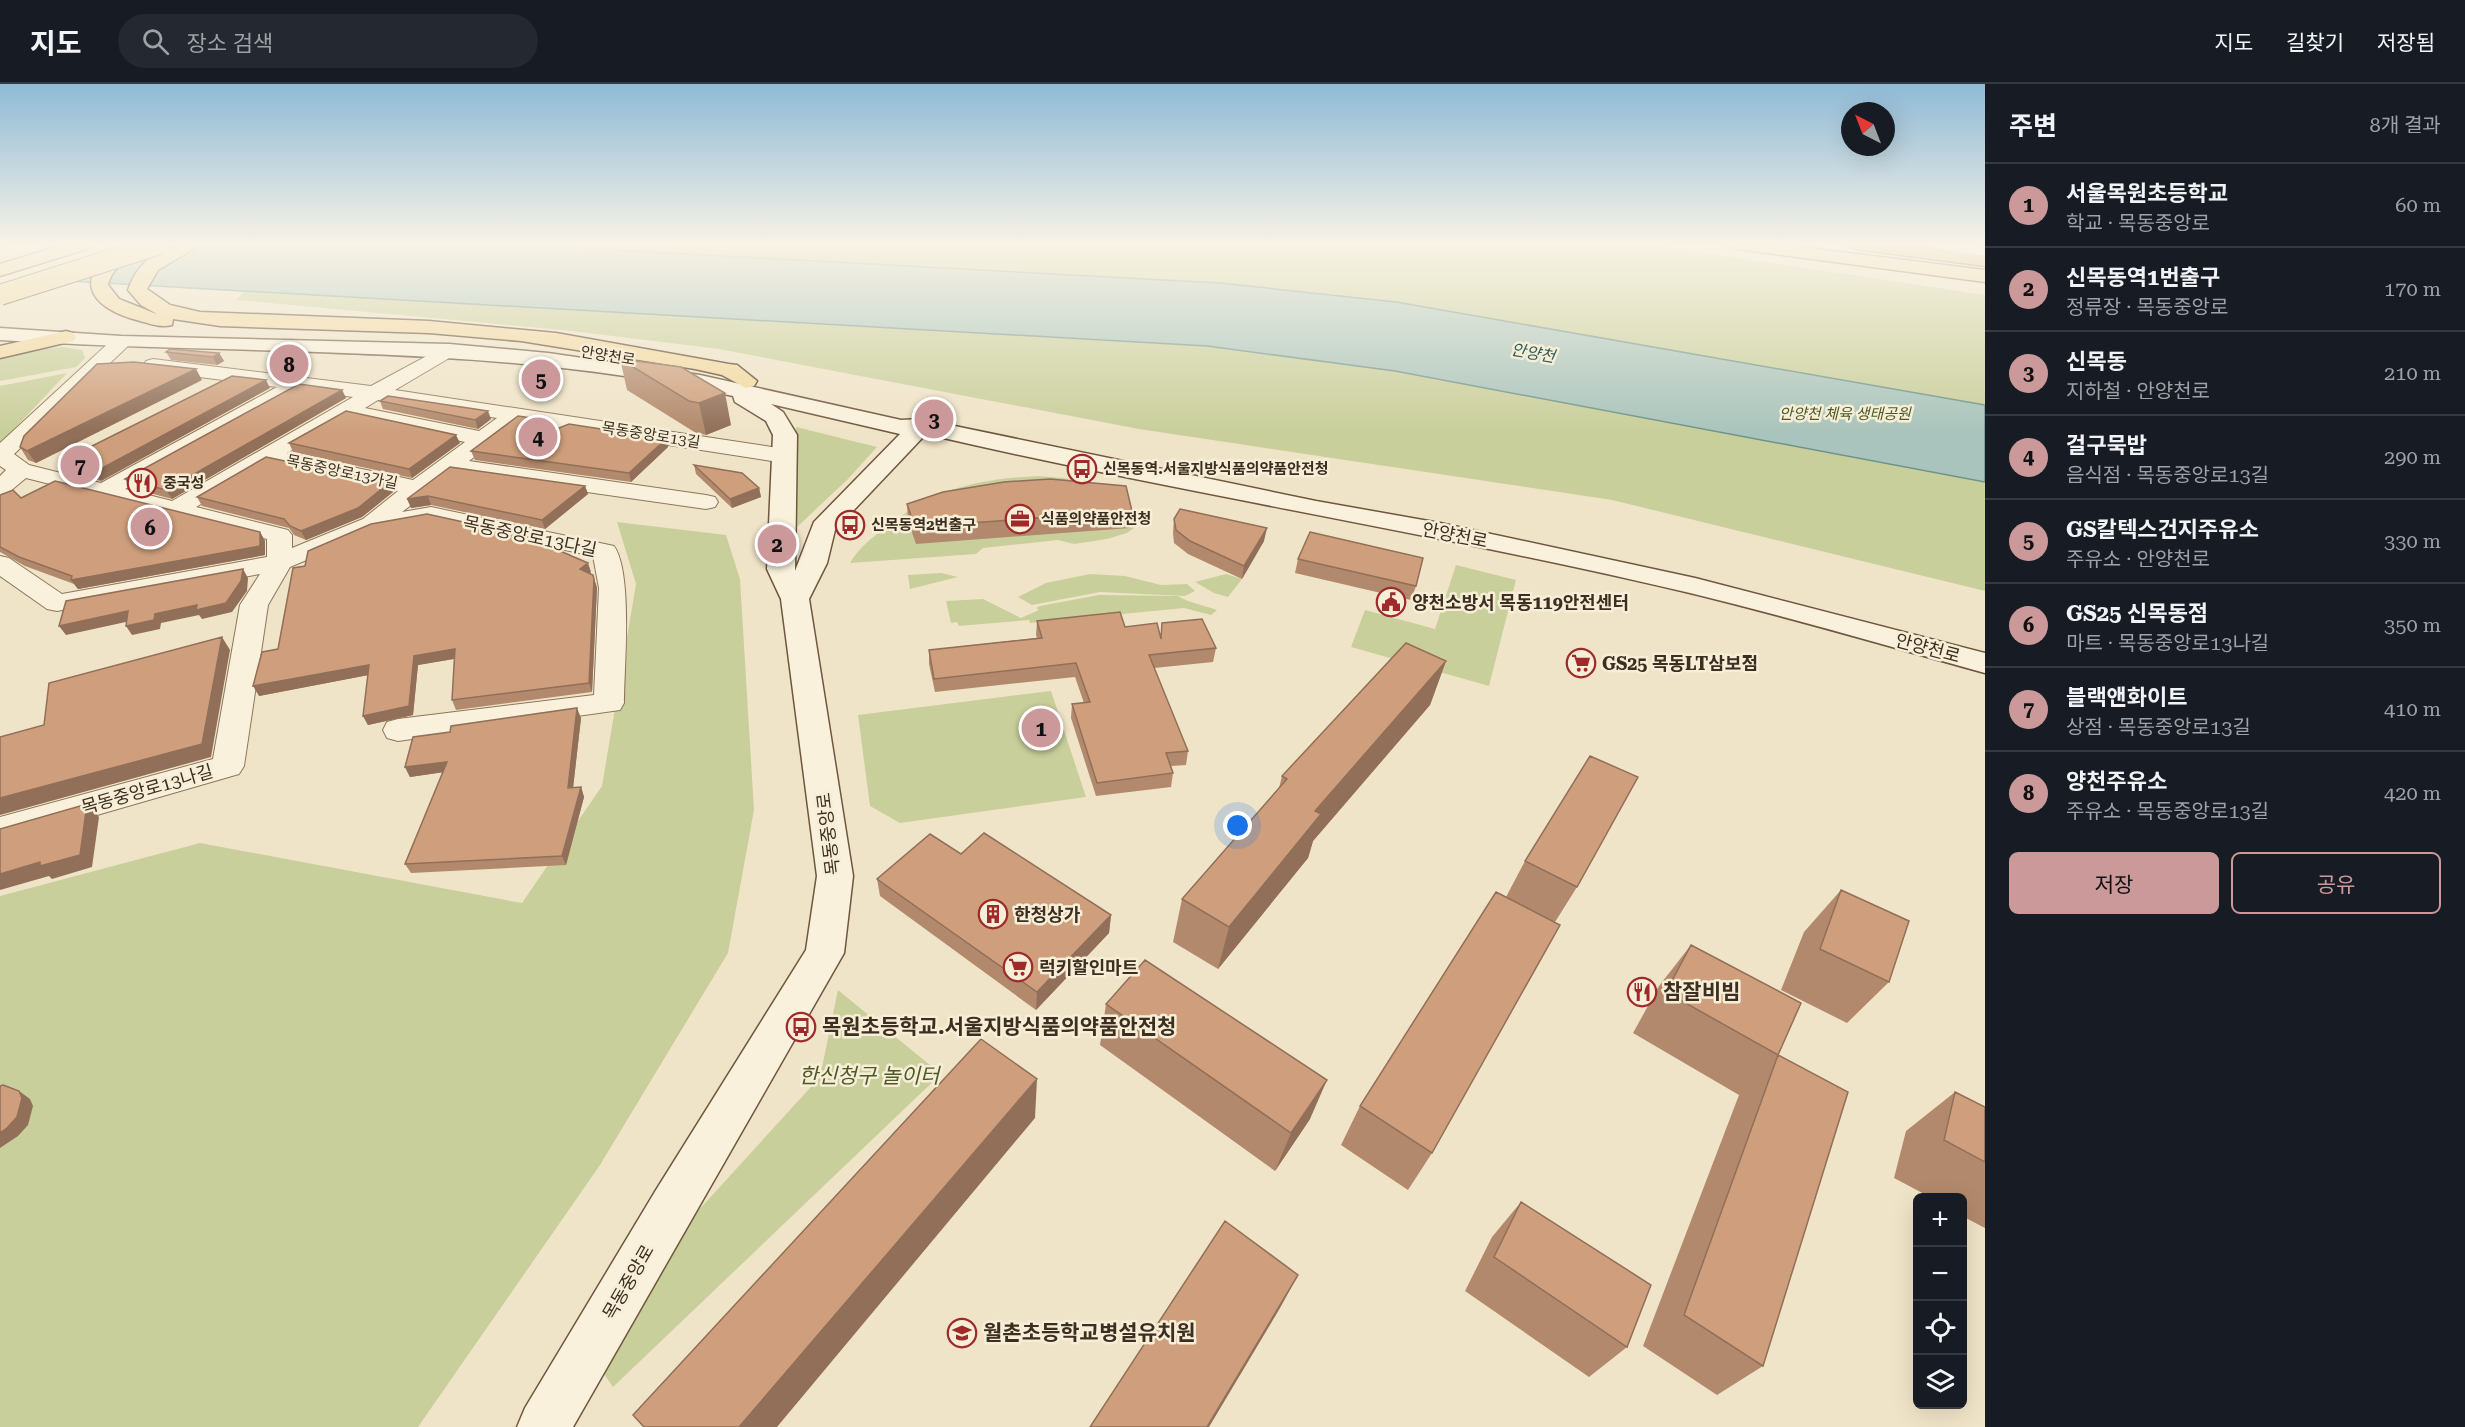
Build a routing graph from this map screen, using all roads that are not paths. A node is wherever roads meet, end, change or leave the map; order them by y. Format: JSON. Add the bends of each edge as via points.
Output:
{"nodes":[{"id":1,"x":118,"y":307,"type":"edge"},
{"id":2,"x":158,"y":307,"type":"edge"},
{"id":3,"x":0,"y":318,"type":"edge"},
{"id":4,"x":146,"y":331,"type":"junction"},
{"id":5,"x":0,"y":334,"type":"edge"},
{"id":6,"x":57,"y":337,"type":"junction"},
{"id":7,"x":449,"y":350,"type":"junction"},
{"id":8,"x":0,"y":352,"type":"edge"},
{"id":9,"x":591,"y":353,"type":"junction"},
{"id":10,"x":121,"y":357,"type":"junction"},
{"id":11,"x":237,"y":374,"type":"junction"},
{"id":12,"x":746,"y":381,"type":"junction"},
{"id":13,"x":300,"y":383,"type":"junction"},
{"id":14,"x":720,"y":387,"type":"junction"},
{"id":15,"x":206,"y":390,"type":"edge"},
{"id":16,"x":375,"y":393,"type":"junction"},
{"id":17,"x":345,"y":410,"type":"junction"},
{"id":18,"x":518,"y":413,"type":"junction"},
{"id":19,"x":921,"y":426,"type":"junction"},
{"id":20,"x":483,"y":439,"type":"junction"},
{"id":21,"x":267,"y":456,"type":"junction"},
{"id":22,"x":785,"y":456,"type":"junction"},
{"id":23,"x":69,"y":458,"type":"edge"},
{"id":24,"x":15,"y":464,"type":"edge"},
{"id":25,"x":448,"y":465,"type":"junction"},
{"id":26,"x":0,"y":488,"type":"edge"},
{"id":27,"x":417,"y":488,"type":"junction"},
{"id":28,"x":104,"y":491,"type":"junction"},
{"id":29,"x":706,"y":502,"type":"dead end"},
{"id":30,"x":175,"y":509,"type":"junction"},
{"id":31,"x":369,"y":525,"type":"junction"},
{"id":32,"x":280,"y":562,"type":"junction"},
{"id":33,"x":0,"y":564,"type":"edge"},
{"id":34,"x":795,"y":599,"type":"junction"},
{"id":35,"x":1985,"y":663,"type":"edge"},
{"id":36,"x":398,"y":730,"type":"dead end"},
{"id":37,"x":0,"y":830,"type":"edge"},
{"id":38,"x":544,"y":1427,"type":"edge"}],
"edges":[{"from":1,"to":9,"type":"main road","bridge":true,"via":[[183,324],[457,333],[543,342]]},
{"from":2,"to":12,"type":"main road","via":[[178,314],[218,319],[475,330],[589,344],[729,370]]},
{"from":3,"to":4,"type":"main road","name":"안양천로"},
{"from":4,"to":6,"type":"main road","via":[[60,331]]},
{"from":4,"to":9,"type":"main road","name":"안양천로","via":[[493,343]]},
{"from":5,"to":6,"type":"main road","name":"안양천로"},
{"from":6,"to":8,"type":"main road"},
{"from":6,"to":10,"type":"main road","name":"안양천로"},
{"from":7,"to":10,"type":"main road","name":"안양천로"},
{"from":7,"to":14,"type":"main road","name":"안양천로","via":[[620,368]]},
{"from":7,"to":16,"type":"street","name":"목동중앙로13가길"},
{"from":9,"to":12,"type":"main road","name":"안양천로"},
{"from":10,"to":11,"type":"street","name":"목동중앙로13길"},
{"from":10,"to":24,"type":"street"},
{"from":11,"to":13,"type":"street","name":"목동중앙로13길"},
{"from":11,"to":15,"type":"street"},
{"from":12,"to":19,"type":"main road","name":"안양천로","via":[[911,419]]},
{"from":13,"to":16,"type":"street","name":"목동중앙로13길"},
{"from":13,"to":28,"type":"street"},
{"from":14,"to":19,"type":"main road","name":"안양천로","via":[[901,427]]},
{"from":14,"to":22,"type":"main road","via":[[775,417],[785,435]]},
{"from":16,"to":17,"type":"street","name":"목동중앙로13가길"},
{"from":16,"to":18,"type":"street","name":"목동중앙로13길"},
{"from":17,"to":20,"type":"street"},
{"from":17,"to":21,"type":"street","name":"목동중앙로13가길"},
{"from":18,"to":20,"type":"street"},
{"from":18,"to":22,"type":"street","name":"목동중앙로13길"},
{"from":19,"to":34,"type":"main road","via":[[823,528],[813,563]]},
{"from":19,"to":35,"type":"main road","name":"안양천로","via":[[1695,586]]},
{"from":20,"to":25,"type":"street"},
{"from":21,"to":27,"type":"street","name":"목동중앙로13가길"},
{"from":21,"to":30,"type":"street","name":"목동중앙로13가길"},
{"from":22,"to":34,"type":"main road","via":[[781,569]]},
{"from":23,"to":24,"type":"street"},
{"from":24,"to":26,"type":"street"},
{"from":24,"to":28,"type":"street"},
{"from":25,"to":27,"type":"street"},
{"from":25,"to":29,"type":"street"},
{"from":27,"to":31,"type":"street"},
{"from":28,"to":30,"type":"street"},
{"from":30,"to":32,"type":"street","via":[[279,535]]},
{"from":31,"to":32,"type":"street","name":"목동중앙로13다길"},
{"from":31,"to":36,"type":"street","name":"목동중앙로13다길","via":[[431,514],[605,551],[612,588],[609,702]]},
{"from":32,"to":33,"type":"street","via":[[57,603]]},
{"from":32,"to":37,"type":"street","name":"목동중앙로13나길","via":[[254,605],[228,766]]},
{"from":34,"to":38,"type":"main road","name":"목동중앙로","via":[[835,876],[825,953]]}]}
